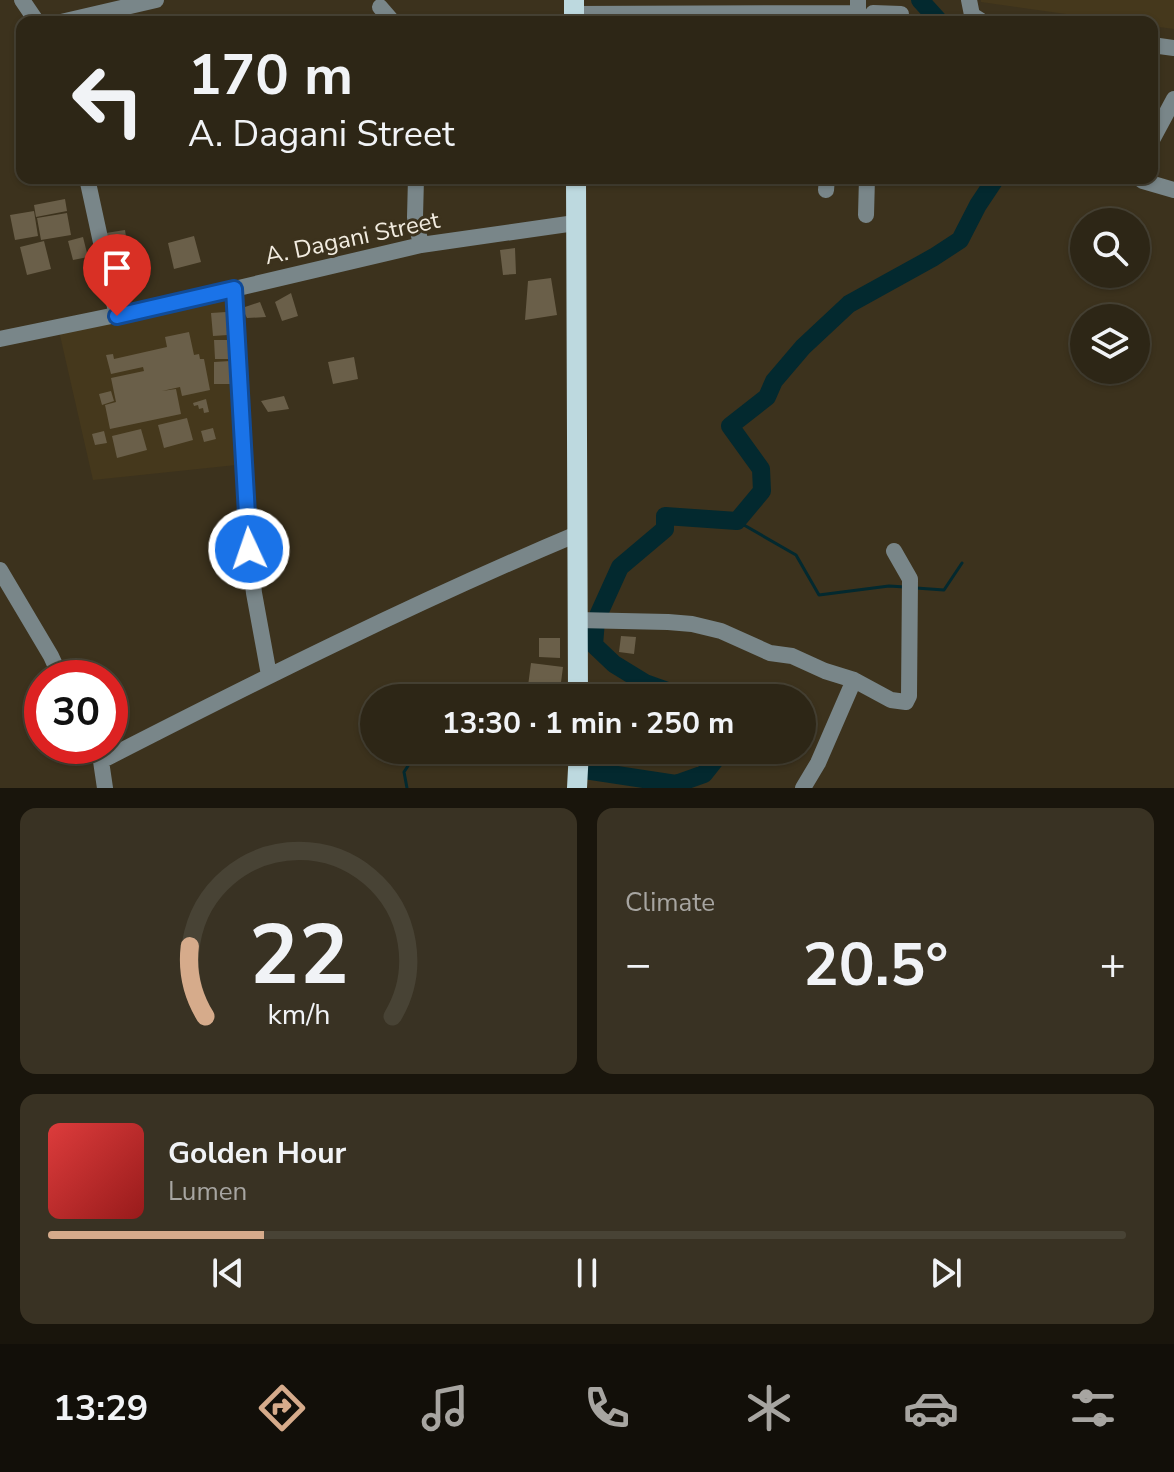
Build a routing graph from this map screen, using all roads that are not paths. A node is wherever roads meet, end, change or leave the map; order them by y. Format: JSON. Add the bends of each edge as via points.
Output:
{"nodes":[{"id":1,"x":156,"y":0,"type":"edge"},
{"id":2,"x":380,"y":7,"type":"dead end"},
{"id":3,"x":92,"y":8,"type":"edge"},
{"id":4,"x":574,"y":12,"type":"edge"},
{"id":5,"x":865,"y":12,"type":"edge"},
{"id":6,"x":901,"y":14,"type":"dead end"},
{"id":7,"x":388,"y":16,"type":"edge"},
{"id":8,"x":613,"y":16,"type":"edge"},
{"id":9,"x":845,"y":16,"type":"edge"},
{"id":10,"x":1174,"y":99,"type":"edge"},
{"id":11,"x":1158,"y":129,"type":"edge"},
{"id":12,"x":88,"y":184,"type":"edge"},
{"id":13,"x":416,"y":184,"type":"edge"},
{"id":14,"x":576,"y":184,"type":"edge"},
{"id":15,"x":867,"y":184,"type":"edge"},
{"id":16,"x":1153,"y":184,"type":"edge"},
{"id":17,"x":1174,"y":190,"type":"edge"},
{"id":18,"x":866,"y":215,"type":"dead end"},
{"id":19,"x":575,"y":223,"type":"junction"},
{"id":20,"x":421,"y":245,"type":"junction"},
{"id":21,"x":234,"y":289,"type":"junction"},
{"id":22,"x":117,"y":316,"type":"junction"},
{"id":23,"x":0,"y":339,"type":"edge"},
{"id":24,"x":577,"y":534,"type":"junction"},
{"id":25,"x":894,"y":551,"type":"dead end"},
{"id":26,"x":0,"y":570,"type":"edge"},
{"id":27,"x":585,"y":620,"type":"junction"},
{"id":28,"x":53,"y":660,"type":"edge"},
{"id":29,"x":269,"y":675,"type":"junction"},
{"id":30,"x":854,"y":680,"type":"junction"},
{"id":31,"x":579,"y":684,"type":"edge"},
{"id":32,"x":128,"y":740,"type":"edge"},
{"id":33,"x":99,"y":764,"type":"edge"},
{"id":34,"x":105,"y":788,"type":"edge"},
{"id":35,"x":803,"y":788,"type":"edge"}],
"edges":[{"from":1,"to":3,"type":"street"},
{"from":2,"to":7,"type":"street"},
{"from":4,"to":8,"type":"street"},
{"from":5,"to":6,"type":"street"},
{"from":5,"to":9,"type":"street"},
{"from":10,"to":11,"type":"street"},
{"from":12,"to":22,"type":"street"},
{"from":13,"to":20,"type":"street"},
{"from":14,"to":19,"type":"main road"},
{"from":15,"to":18,"type":"street"},
{"from":16,"to":17,"type":"street"},
{"from":19,"to":20,"type":"street","name":"A. Dagani Street"},
{"from":19,"to":24,"type":"main road"},
{"from":20,"to":21,"type":"street","name":"A. Dagani Street"},
{"from":21,"to":22,"type":"street","name":"A. Dagani Street"},
{"from":21,"to":29,"type":"street","via":[[249,549]]},
{"from":22,"to":23,"type":"street","name":"A. Dagani Street"},
{"from":24,"to":27,"type":"main road"},
{"from":24,"to":29,"type":"street"},
{"from":25,"to":30,"type":"street","via":[[910,579],[907,702],[891,700]]},
{"from":26,"to":28,"type":"street"},
{"from":27,"to":30,"type":"street","via":[[692,624]]},
{"from":27,"to":31,"type":"main road"},
{"from":29,"to":32,"type":"street"},
{"from":30,"to":35,"type":"street"},
{"from":33,"to":34,"type":"street"}]}
